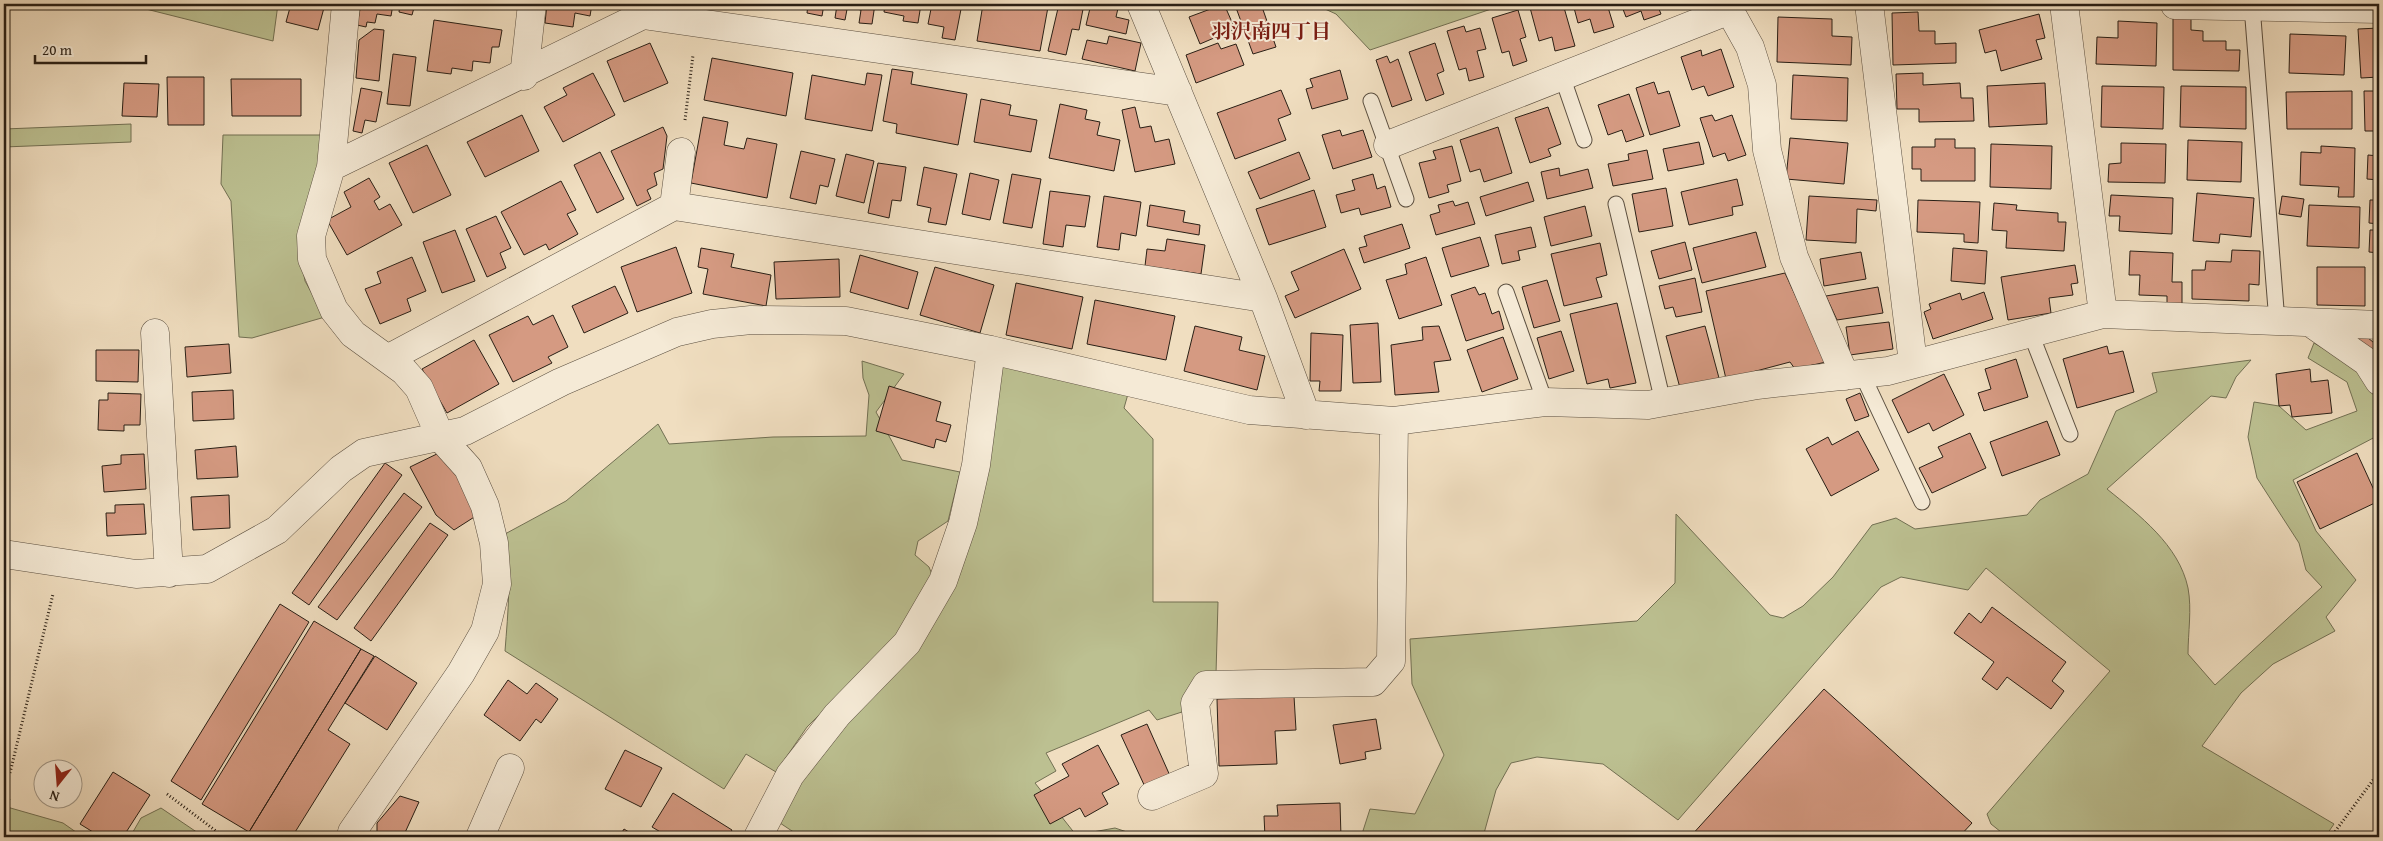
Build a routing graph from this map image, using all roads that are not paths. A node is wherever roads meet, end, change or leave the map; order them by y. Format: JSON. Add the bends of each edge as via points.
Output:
{"nodes":[{"id":1,"x":346,"y":4,"type":"edge"},
{"id":2,"x":532,"y":4,"type":"edge"},
{"id":3,"x":1141,"y":4,"type":"edge"},
{"id":4,"x":1870,"y":4,"type":"edge"},
{"id":5,"x":2064,"y":4,"type":"edge"},
{"id":6,"x":2175,"y":5,"type":"edge"},
{"id":7,"x":2252,"y":6,"type":"junction"},
{"id":8,"x":1728,"y":7,"type":"edge"},
{"id":9,"x":2379,"y":9,"type":"edge"},
{"id":10,"x":698,"y":21,"type":"edge"},
{"id":11,"x":524,"y":76,"type":"junction"},
{"id":12,"x":1562,"y":76,"type":"junction"},
{"id":13,"x":1178,"y":92,"type":"junction"},
{"id":14,"x":1371,"y":101,"type":"dead end"},
{"id":15,"x":1584,"y":140,"type":"dead end"},
{"id":16,"x":1388,"y":145,"type":"junction"},
{"id":17,"x":681,"y":152,"type":"road end"},
{"id":18,"x":331,"y":167,"type":"junction"},
{"id":19,"x":1406,"y":199,"type":"dead end"},
{"id":20,"x":1616,"y":204,"type":"dead end"},
{"id":21,"x":674,"y":206,"type":"junction"},
{"id":22,"x":1506,"y":292,"type":"dead end"},
{"id":23,"x":1263,"y":298,"type":"junction"},
{"id":24,"x":2103,"y":314,"type":"junction"},
{"id":25,"x":2277,"y":322,"type":"junction"},
{"id":26,"x":2311,"y":323,"type":"junction"},
{"id":27,"x":2379,"y":325,"type":"edge"},
{"id":28,"x":155,"y":333,"type":"dead end"},
{"id":29,"x":2030,"y":334,"type":"junction"},
{"id":30,"x":991,"y":350,"type":"junction"},
{"id":31,"x":389,"y":358,"type":"junction"},
{"id":32,"x":1913,"y":363,"type":"junction"},
{"id":33,"x":1854,"y":375,"type":"junction"},
{"id":34,"x":2379,"y":381,"type":"edge"},
{"id":35,"x":1545,"y":402,"type":"junction"},
{"id":36,"x":1663,"y":402,"type":"junction"},
{"id":37,"x":1306,"y":415,"type":"junction"},
{"id":38,"x":1394,"y":420,"type":"junction"},
{"id":39,"x":2070,"y":434,"type":"dead end"},
{"id":40,"x":442,"y":438,"type":"junction"},
{"id":41,"x":1922,"y":502,"type":"dead end"},
{"id":42,"x":4,"y":554,"type":"edge"},
{"id":43,"x":169,"y":573,"type":"junction"},
{"id":44,"x":510,"y":768,"type":"dead end"},
{"id":45,"x":1152,"y":796,"type":"dead end"},
{"id":46,"x":351,"y":837,"type":"edge"},
{"id":47,"x":480,"y":837,"type":"edge"},
{"id":48,"x":758,"y":837,"type":"edge"}],
"edges":[{"from":1,"to":18,"type":"street"},
{"from":2,"to":11,"type":"street"},
{"from":3,"to":13,"type":"street"},
{"from":4,"to":32,"type":"street"},
{"from":5,"to":24,"type":"street"},
{"from":6,"to":7,"type":"street"},
{"from":7,"to":9,"type":"street"},
{"from":7,"to":25,"type":"lane"},
{"from":8,"to":12,"type":"street"},
{"from":8,"to":33,"type":"street","via":[[1750,47],[1762,85],[1767,150],[1794,257]]},
{"from":10,"to":11,"type":"street","via":[[644,15]]},
{"from":10,"to":13,"type":"street"},
{"from":11,"to":18,"type":"street"},
{"from":12,"to":15,"type":"lane"},
{"from":12,"to":16,"type":"street"},
{"from":13,"to":23,"type":"street"},
{"from":14,"to":16,"type":"lane"},
{"from":16,"to":19,"type":"lane"},
{"from":17,"to":21,"type":"street"},
{"from":18,"to":31,"type":"street","via":[[311,236],[312,259],[339,316],[353,334]]},
{"from":20,"to":36,"type":"lane"},
{"from":21,"to":23,"type":"street"},
{"from":21,"to":31,"type":"street"},
{"from":22,"to":35,"type":"lane"},
{"from":23,"to":37,"type":"street"},
{"from":24,"to":25,"type":"street"},
{"from":24,"to":29,"type":"street"},
{"from":25,"to":26,"type":"street"},
{"from":26,"to":27,"type":"street"},
{"from":26,"to":34,"type":"street","via":[[2367,362]]},
{"from":28,"to":43,"type":"street"},
{"from":29,"to":32,"type":"street"},
{"from":29,"to":39,"type":"lane"},
{"from":30,"to":37,"type":"street","via":[[1250,410]]},
{"from":30,"to":40,"type":"street","via":[[846,321],[751,320],[712,324],[677,332],[639,348],[561,382],[465,431]]},
{"from":30,"to":48,"type":"street","via":[[976,465],[963,523],[944,581],[907,643],[837,715],[790,775]]},
{"from":31,"to":40,"type":"street","via":[[419,388]]},
{"from":32,"to":33,"type":"street","via":[[1888,371]]},
{"from":33,"to":36,"type":"street","via":[[1757,385]]},
{"from":33,"to":41,"type":"lane"},
{"from":35,"to":36,"type":"street","via":[[1648,405]]},
{"from":35,"to":38,"type":"street"},
{"from":37,"to":38,"type":"street"},
{"from":38,"to":45,"type":"street","via":[[1391,662],[1373,682],[1206,685],[1195,703],[1204,774]]},
{"from":40,"to":43,"type":"street","via":[[364,453],[340,469],[277,530],[207,570]]},
{"from":40,"to":46,"type":"street","via":[[468,468],[485,506],[494,543],[497,584],[485,631],[461,674]]},
{"from":42,"to":43,"type":"street","via":[[136,574]]},
{"from":44,"to":47,"type":"street"}]}
